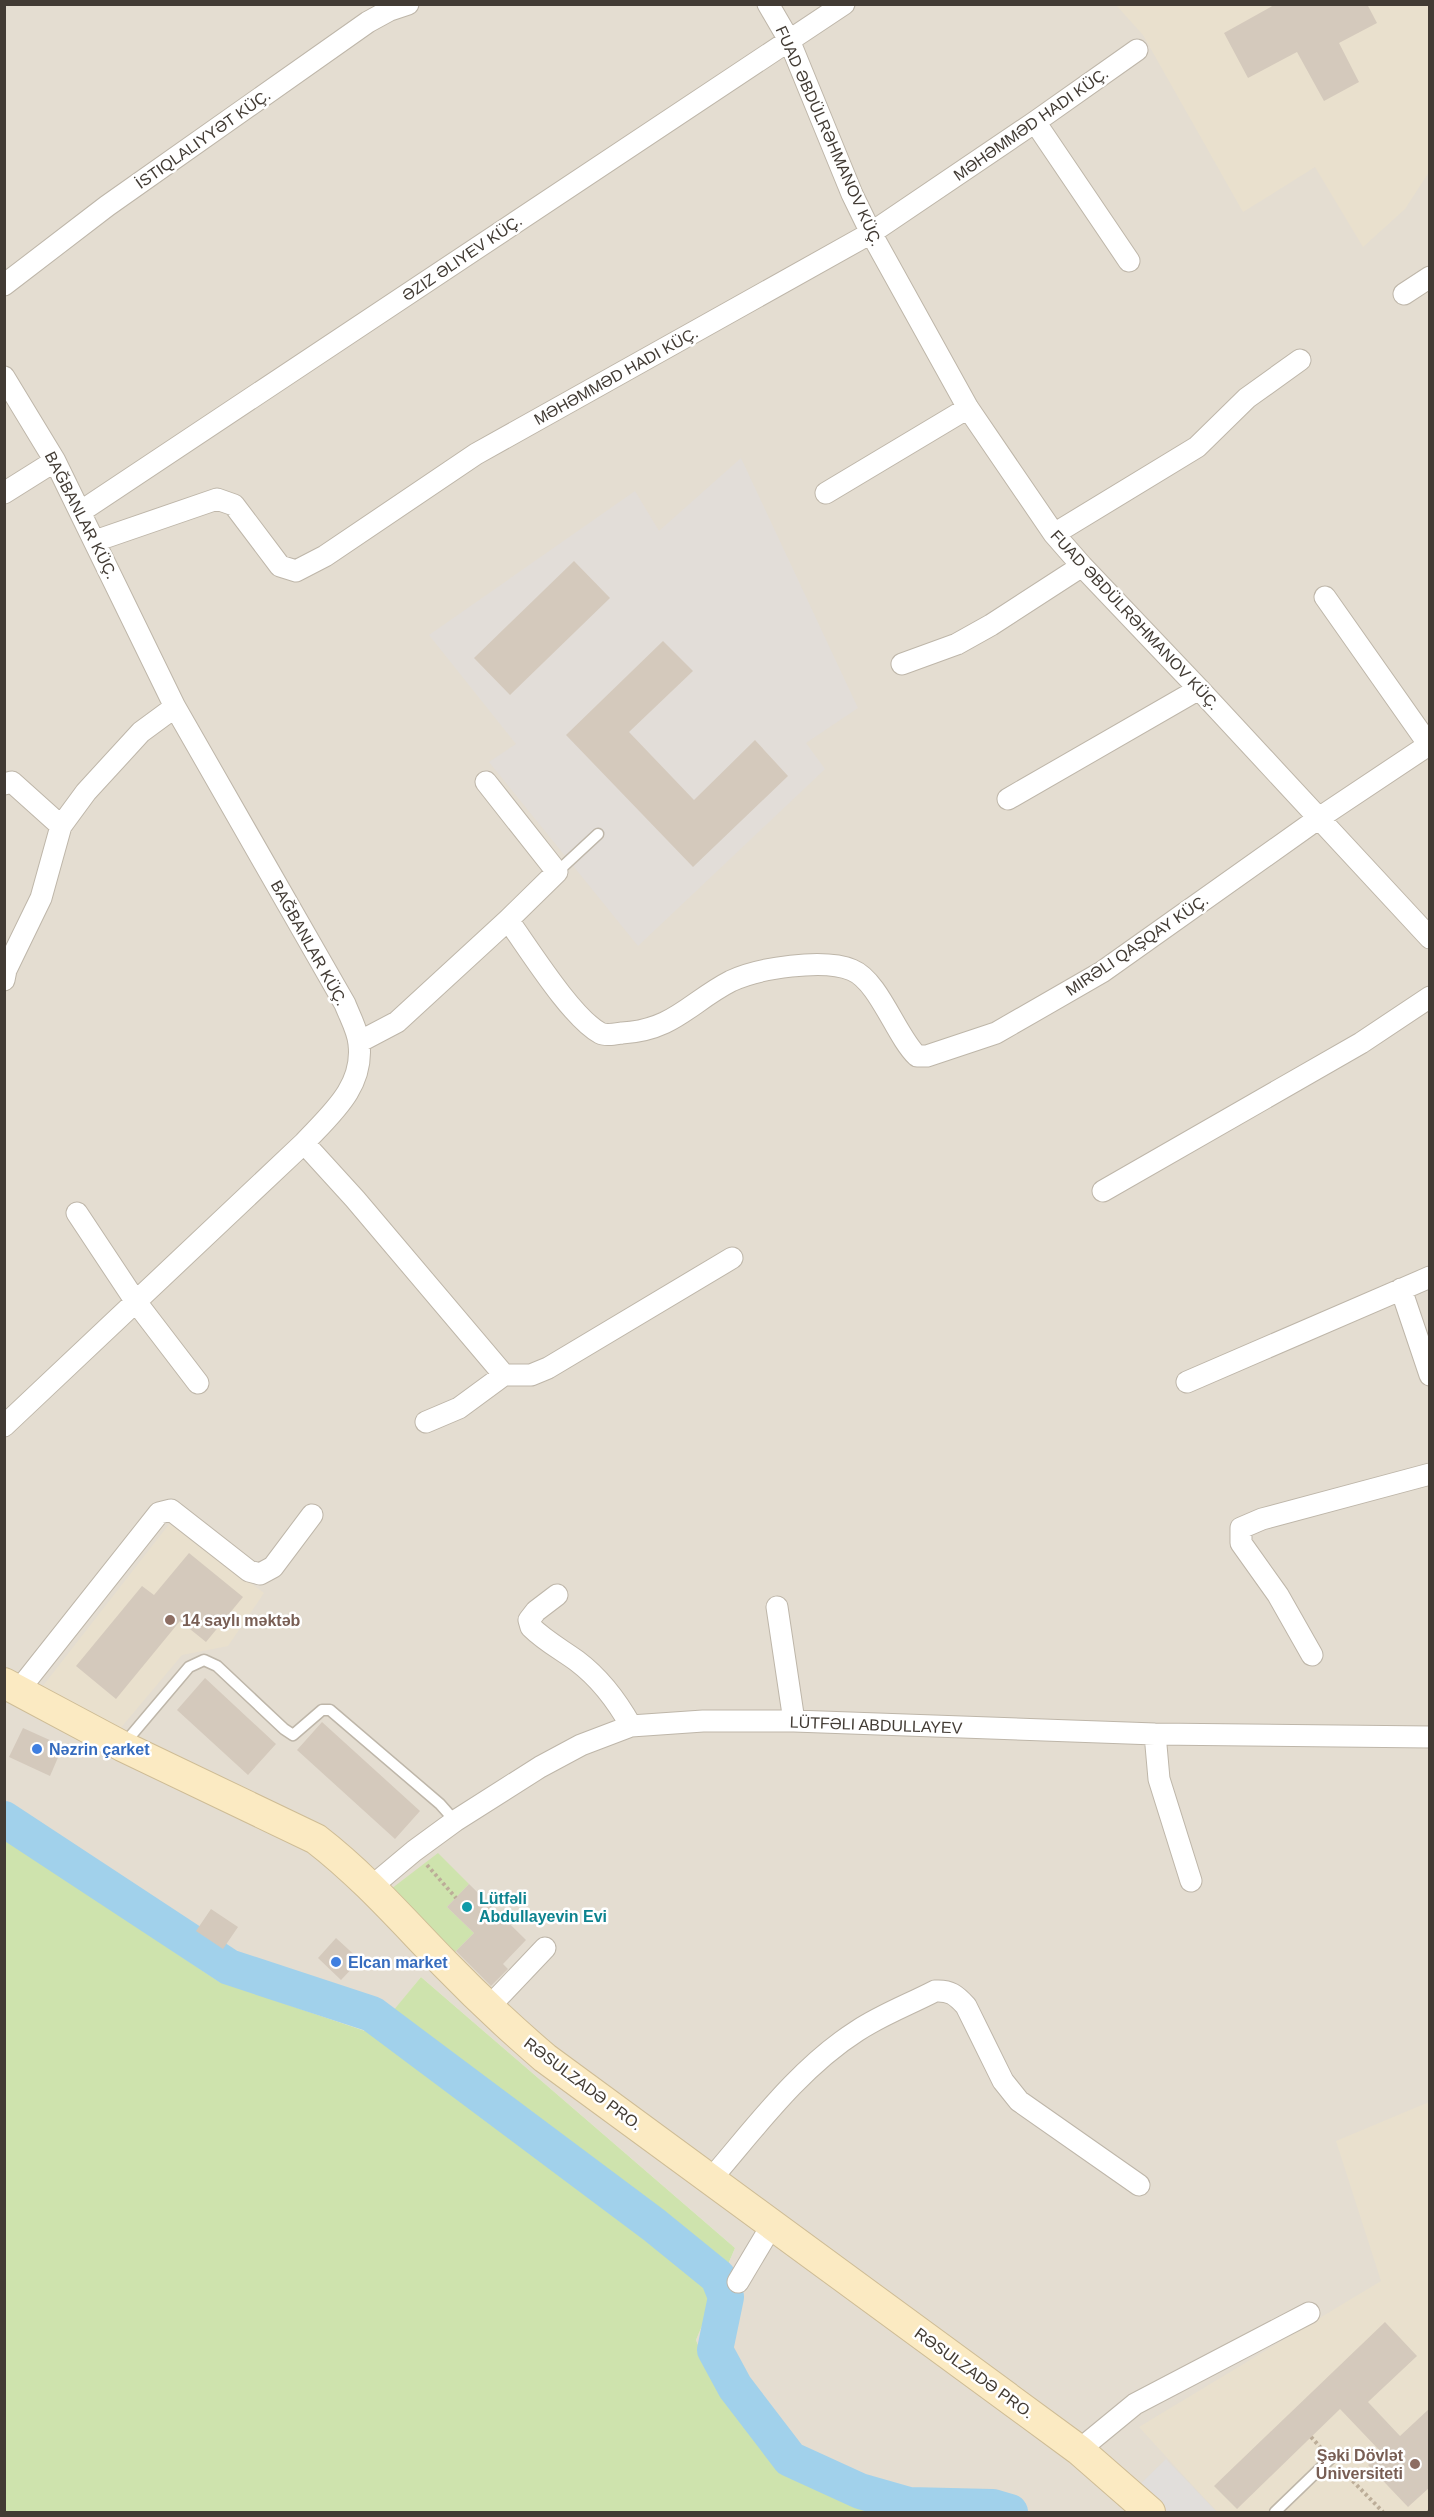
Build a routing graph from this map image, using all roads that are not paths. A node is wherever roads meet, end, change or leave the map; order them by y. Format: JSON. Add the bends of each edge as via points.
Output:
{"nodes":[{"id":1,"x":408,"y":4,"type":"edge"},
{"id":2,"x":768,"y":4,"type":"edge"},
{"id":3,"x":844,"y":4,"type":"edge"},
{"id":4,"x":789,"y":40,"type":"junction"},
{"id":5,"x":1137,"y":50,"type":"dead end"},
{"id":6,"x":1035,"y":122,"type":"junction"},
{"id":7,"x":871,"y":233,"type":"junction"},
{"id":8,"x":1129,"y":261,"type":"dead end"},
{"id":9,"x":1430,"y":277,"type":"edge"},
{"id":10,"x":4,"y":285,"type":"edge"},
{"id":11,"x":1404,"y":294,"type":"dead end"},
{"id":12,"x":1300,"y":360,"type":"dead end"},
{"id":13,"x":4,"y":377,"type":"edge"},
{"id":14,"x":968,"y":408,"type":"junction"},
{"id":15,"x":55,"y":460,"type":"junction"},
{"id":16,"x":4,"y":493,"type":"edge"},
{"id":17,"x":826,"y":493,"type":"dead end"},
{"id":18,"x":80,"y":512,"type":"junction"},
{"id":19,"x":1054,"y":534,"type":"junction"},
{"id":20,"x":95,"y":542,"type":"junction"},
{"id":21,"x":1082,"y":566,"type":"junction"},
{"id":22,"x":1325,"y":597,"type":"dead end"},
{"id":23,"x":902,"y":664,"type":"dead end"},
{"id":24,"x":1199,"y":689,"type":"junction"},
{"id":25,"x":175,"y":707,"type":"junction"},
{"id":26,"x":1429,"y":744,"type":"edge"},
{"id":27,"x":486,"y":782,"type":"dead end"},
{"id":28,"x":4,"y":784,"type":"edge"},
{"id":29,"x":1008,"y":799,"type":"dead end"},
{"id":30,"x":1319,"y":818,"type":"junction"},
{"id":31,"x":61,"y":826,"type":"junction"},
{"id":32,"x":598,"y":834,"type":"dead end"},
{"id":33,"x":557,"y":872,"type":"junction"},
{"id":34,"x":508,"y":920,"type":"junction"},
{"id":35,"x":1430,"y":938,"type":"edge"},
{"id":36,"x":4,"y":980,"type":"edge"},
{"id":37,"x":1430,"y":997,"type":"edge"},
{"id":38,"x":359,"y":1042,"type":"junction"},
{"id":39,"x":304,"y":1143,"type":"junction"},
{"id":40,"x":1103,"y":1191,"type":"dead end"},
{"id":41,"x":77,"y":1213,"type":"dead end"},
{"id":42,"x":732,"y":1258,"type":"dead end"},
{"id":43,"x":1430,"y":1277,"type":"edge"},
{"id":44,"x":1401,"y":1289,"type":"junction"},
{"id":45,"x":136,"y":1302,"type":"junction"},
{"id":46,"x":504,"y":1375,"type":"junction"},
{"id":47,"x":1430,"y":1375,"type":"edge"},
{"id":48,"x":1187,"y":1382,"type":"dead end"},
{"id":49,"x":198,"y":1383,"type":"dead end"},
{"id":50,"x":426,"y":1422,"type":"dead end"},
{"id":51,"x":4,"y":1426,"type":"edge"},
{"id":52,"x":1430,"y":1474,"type":"edge"},
{"id":53,"x":312,"y":1515,"type":"dead end"},
{"id":54,"x":557,"y":1594,"type":"dead end"},
{"id":55,"x":777,"y":1607,"type":"dead end"},
{"id":56,"x":1312,"y":1655,"type":"dead end"},
{"id":57,"x":11,"y":1687,"type":"edge"},
{"id":58,"x":794,"y":1721,"type":"junction"},
{"id":59,"x":631,"y":1726,"type":"junction"},
{"id":60,"x":1155,"y":1734,"type":"junction"},
{"id":61,"x":1430,"y":1737,"type":"edge"},
{"id":62,"x":122,"y":1746,"type":"junction"},
{"id":63,"x":455,"y":1821,"type":"junction"},
{"id":64,"x":1191,"y":1881,"type":"dead end"},
{"id":65,"x":371,"y":1887,"type":"junction"},
{"id":66,"x":544,"y":1948,"type":"dead end"},
{"id":67,"x":488,"y":2008,"type":"junction"},
{"id":68,"x":711,"y":2179,"type":"junction"},
{"id":69,"x":1139,"y":2185,"type":"dead end"},
{"id":70,"x":772,"y":2225,"type":"junction"},
{"id":71,"x":738,"y":2282,"type":"dead end"},
{"id":72,"x":1309,"y":2313,"type":"dead end"},
{"id":73,"x":1079,"y":2450,"type":"junction"},
{"id":74,"x":1331,"y":2458,"type":"road end"},
{"id":75,"x":1150,"y":2512,"type":"edge"},
{"id":76,"x":1275,"y":2512,"type":"edge"}],
"edges":[{"from":1,"to":10,"type":"street","name":"İSTIQLALIYYƏT KÜÇ.","via":[[368,22],[108,206]]},
{"from":2,"to":4,"type":"street","name":"FUAD ƏBDÜLRƏHMANOV KÜÇ."},
{"from":3,"to":4,"type":"street","name":"ƏZIZ ƏLIYEV KÜÇ."},
{"from":4,"to":7,"type":"street","name":"FUAD ƏBDÜLRƏHMANOV KÜÇ."},
{"from":4,"to":18,"type":"street","name":"ƏZIZ ƏLIYEV KÜÇ."},
{"from":5,"to":6,"type":"street","name":"MƏHƏMMƏD HADI KÜÇ."},
{"from":6,"to":7,"type":"street","name":"MƏHƏMMƏD HADI KÜÇ."},
{"from":6,"to":8,"type":"street"},
{"from":7,"to":14,"type":"street","name":"FUAD ƏBDÜLRƏHMANOV KÜÇ."},
{"from":7,"to":20,"type":"street","name":"MƏHƏMMƏD HADI KÜÇ.","via":[[476,454],[325,556],[296,571],[280,566],[234,505],[217,499]]},
{"from":9,"to":11,"type":"street"},
{"from":12,"to":19,"type":"street","via":[[1247,398],[1197,447]]},
{"from":13,"to":15,"type":"street","name":"BAĞBANLAR KÜÇ."},
{"from":14,"to":17,"type":"street"},
{"from":14,"to":19,"type":"street","name":"FUAD ƏBDÜLRƏHMANOV KÜÇ."},
{"from":15,"to":16,"type":"street"},
{"from":15,"to":18,"type":"street","name":"BAĞBANLAR KÜÇ."},
{"from":18,"to":20,"type":"street","name":"BAĞBANLAR KÜÇ."},
{"from":19,"to":21,"type":"street","name":"FUAD ƏBDÜLRƏHMANOV KÜÇ."},
{"from":20,"to":25,"type":"street","name":"BAĞBANLAR KÜÇ."},
{"from":21,"to":23,"type":"street","via":[[957,644]]},
{"from":21,"to":24,"type":"street","name":"FUAD ƏBDÜLRƏHMANOV KÜÇ."},
{"from":22,"to":26,"type":"street"},
{"from":24,"to":29,"type":"street"},
{"from":24,"to":30,"type":"street","name":"FUAD ƏBDÜLRƏHMANOV KÜÇ."},
{"from":25,"to":31,"type":"street","via":[[141,732]]},
{"from":25,"to":38,"type":"street","name":"BAĞBANLAR KÜÇ.","via":[[345,1004]]},
{"from":26,"to":30,"type":"street","name":"MIRƏLI QAŞQAY KÜÇ."},
{"from":27,"to":33,"type":"street"},
{"from":28,"to":31,"type":"street","via":[[12,782]]},
{"from":30,"to":34,"type":"street","name":"MIRƏLI QAŞQAY KÜÇ.","via":[[1102,972],[996,1033],[927,1056],[917,1056],[908,1048],[900,1030],[854,970],[830,963],[783,967],[732,981],[674,1020],[638,1032],[603,1035],[584,1022]]},
{"from":30,"to":35,"type":"street","name":"FUAD ƏBDÜLRƏHMANOV KÜÇ."},
{"from":31,"to":36,"type":"street","via":[[41,898]]},
{"from":32,"to":33,"type":"lane"},
{"from":33,"to":34,"type":"street"},
{"from":34,"to":38,"type":"street","via":[[397,1022]]},
{"from":37,"to":40,"type":"street","via":[[1361,1043]]},
{"from":38,"to":39,"type":"street","name":"BAĞBANLAR KÜÇ.","via":[[359,1070],[349,1094]]},
{"from":39,"to":45,"type":"street","name":"BAĞBANLAR KÜÇ."},
{"from":39,"to":46,"type":"street"},
{"from":41,"to":45,"type":"street"},
{"from":42,"to":46,"type":"street","via":[[548,1368],[531,1375]]},
{"from":43,"to":44,"type":"street"},
{"from":44,"to":47,"type":"street"},
{"from":44,"to":48,"type":"street"},
{"from":45,"to":49,"type":"street"},
{"from":45,"to":51,"type":"street","name":"BAĞBANLAR KÜÇ."},
{"from":46,"to":50,"type":"street","via":[[459,1408]]},
{"from":52,"to":56,"type":"street","via":[[1241,1528],[1241,1543],[1278,1595]]},
{"from":53,"to":57,"type":"street","via":[[273,1567],[260,1575],[249,1571],[171,1510],[159,1513]]},
{"from":54,"to":59,"type":"street","via":[[536,1611],[529,1620],[531,1627],[602,1683]]},
{"from":55,"to":58,"type":"street"},
{"from":57,"to":62,"type":"street","name":"RƏSULZADƏ PRO."},
{"from":58,"to":59,"type":"street","name":"LÜTFƏLI ABDULLAYEV"},
{"from":58,"to":60,"type":"street","name":"LÜTFƏLI ABDULLAYEV"},
{"from":59,"to":63,"type":"street","name":"LÜTFƏLI ABDULLAYEV","via":[[581,1745],[540,1767]]},
{"from":60,"to":61,"type":"street","name":"LÜTFƏLI ABDULLAYEV"},
{"from":60,"to":64,"type":"street","via":[[1159,1779]]},
{"from":62,"to":63,"type":"lane","via":[[189,1667],[204,1660],[217,1666],[284,1730],[293,1734],[322,1710],[330,1710]]},
{"from":62,"to":65,"type":"street","name":"RƏSULZADƏ PRO.","via":[[316,1839]]},
{"from":63,"to":65,"type":"street","name":"LÜTFƏLI ABDULLAYEV"},
{"from":65,"to":67,"type":"street","name":"RƏSULZADƏ PRO."},
{"from":66,"to":67,"type":"street"},
{"from":67,"to":68,"type":"street","name":"RƏSULZADƏ PRO.","via":[[545,2058]]},
{"from":68,"to":69,"type":"street","via":[[804,2075],[833,2049],[858,2030],[935,1991],[946,1990],[966,2006],[1003,2082],[1020,2101]]},
{"from":68,"to":70,"type":"street","name":"RƏSULZADƏ PRO."},
{"from":70,"to":71,"type":"street"},
{"from":70,"to":73,"type":"street","name":"RƏSULZADƏ PRO."},
{"from":72,"to":73,"type":"street","via":[[1135,2404]]},
{"from":73,"to":75,"type":"street","name":"RƏSULZADƏ PRO."},
{"from":74,"to":76,"type":"lane"}]}
